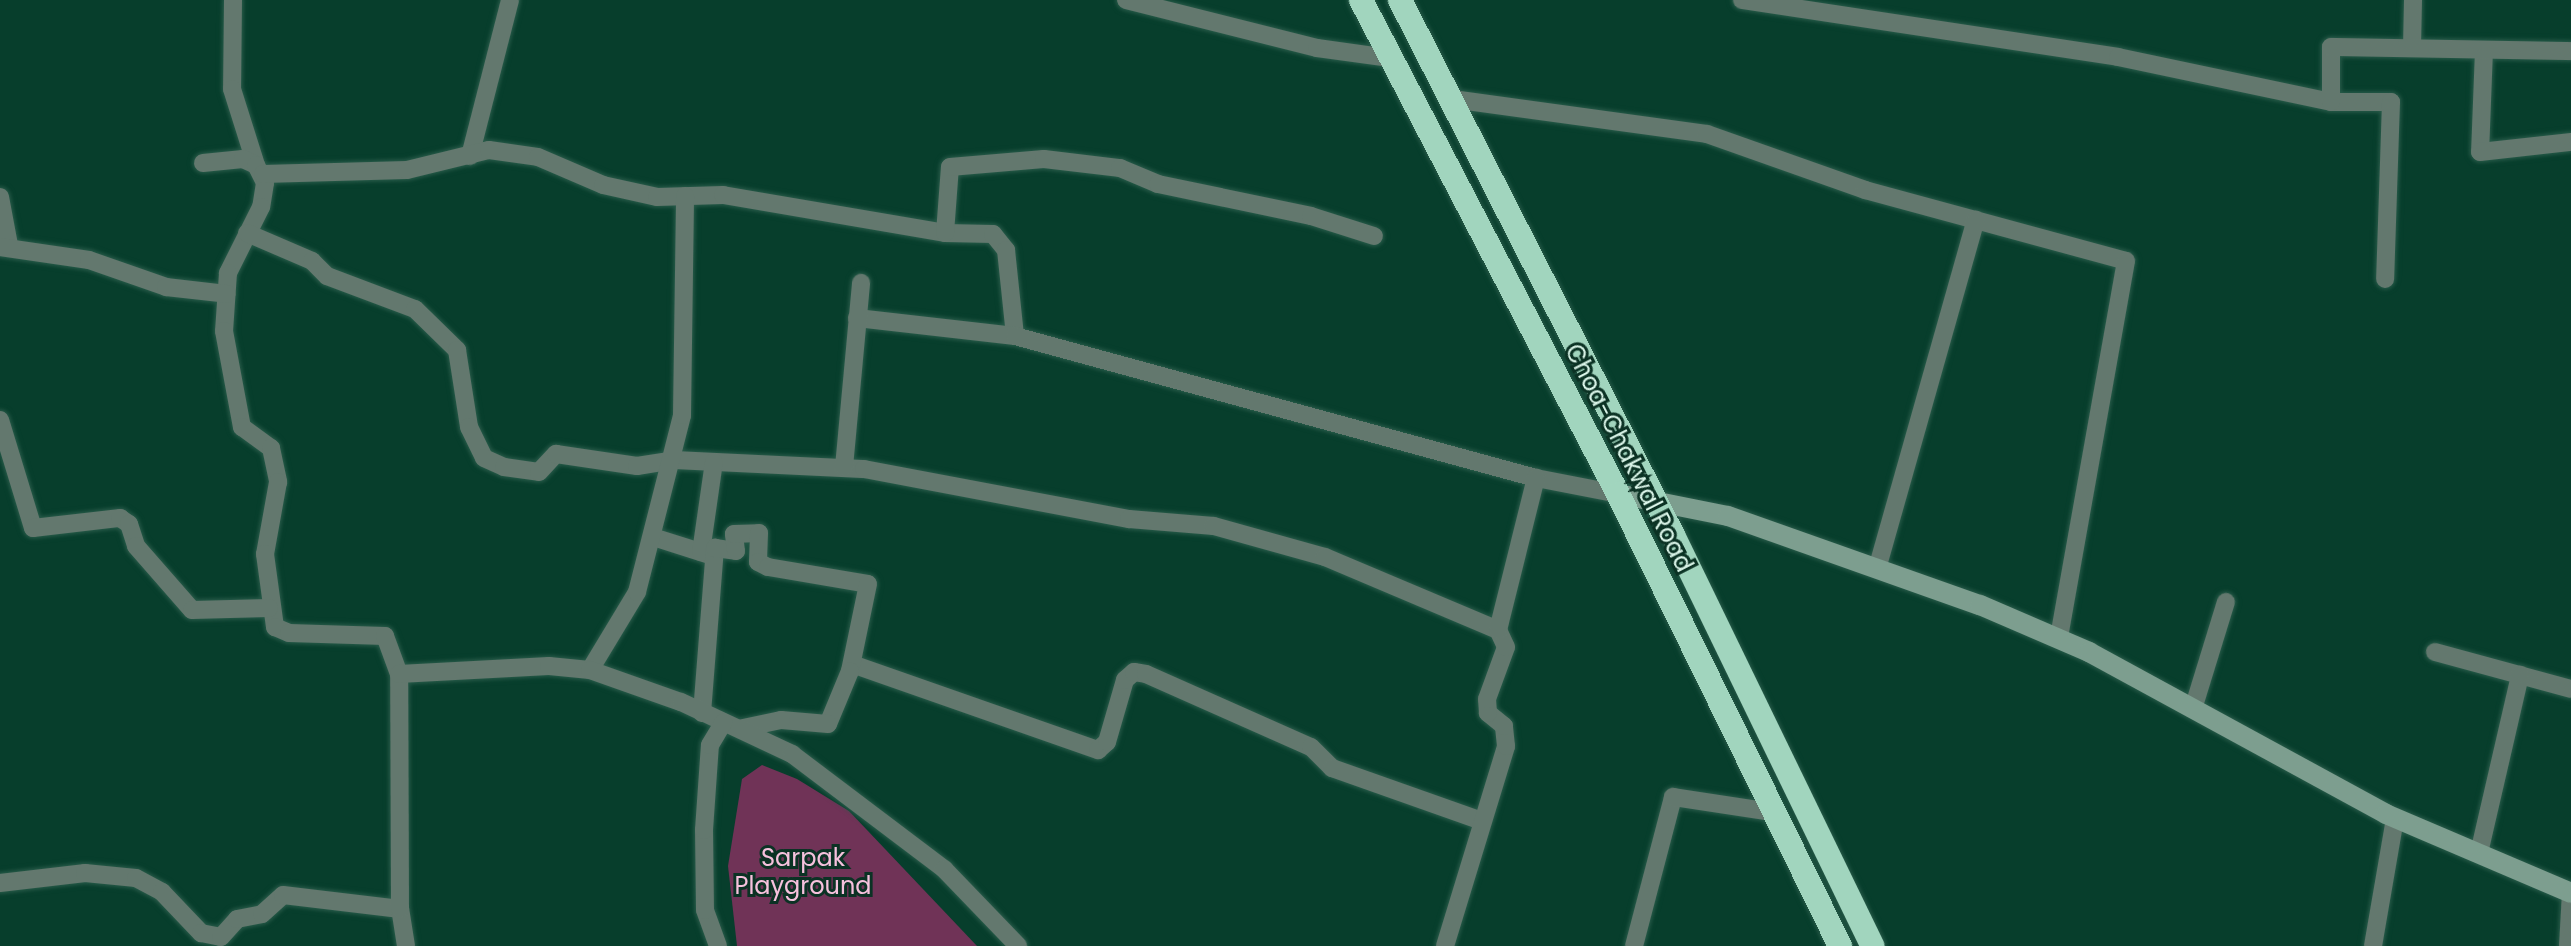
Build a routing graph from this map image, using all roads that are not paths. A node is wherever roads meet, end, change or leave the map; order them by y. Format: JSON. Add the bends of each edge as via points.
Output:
{"nodes":[{"id":1,"x":233,"y":0,"type":"edge"},
{"id":2,"x":510,"y":0,"type":"edge"},
{"id":3,"x":1126,"y":0,"type":"edge"},
{"id":4,"x":1361,"y":0,"type":"edge"},
{"id":5,"x":1400,"y":0,"type":"edge"},
{"id":6,"x":1742,"y":0,"type":"edge"},
{"id":7,"x":2413,"y":0,"type":"edge"},
{"id":8,"x":2412,"y":48,"type":"junction"},
{"id":9,"x":2484,"y":50,"type":"junction"},
{"id":10,"x":2571,"y":51,"type":"edge"},
{"id":11,"x":1390,"y":58,"type":"junction"},
{"id":12,"x":1452,"y":99,"type":"junction"},
{"id":13,"x":2331,"y":102,"type":"junction"},
{"id":14,"x":2571,"y":142,"type":"edge"},
{"id":15,"x":470,"y":156,"type":"junction"},
{"id":16,"x":203,"y":163,"type":"dead end"},
{"id":17,"x":259,"y":170,"type":"junction"},
{"id":18,"x":685,"y":196,"type":"junction"},
{"id":19,"x":0,"y":197,"type":"edge"},
{"id":20,"x":1976,"y":220,"type":"junction"},
{"id":21,"x":247,"y":233,"type":"junction"},
{"id":22,"x":945,"y":233,"type":"junction"},
{"id":23,"x":1374,"y":236,"type":"dead end"},
{"id":24,"x":5,"y":246,"type":"edge"},
{"id":25,"x":2385,"y":279,"type":"dead end"},
{"id":26,"x":861,"y":283,"type":"dead end"},
{"id":27,"x":227,"y":294,"type":"junction"},
{"id":28,"x":857,"y":318,"type":"junction"},
{"id":29,"x":1015,"y":336,"type":"junction"},
{"id":30,"x":0,"y":420,"type":"edge"},
{"id":31,"x":673,"y":460,"type":"junction"},
{"id":32,"x":714,"y":462,"type":"junction"},
{"id":33,"x":844,"y":467,"type":"junction"},
{"id":34,"x":1536,"y":478,"type":"junction"},
{"id":35,"x":1618,"y":494,"type":"junction"},
{"id":36,"x":1656,"y":502,"type":"junction"},
{"id":37,"x":653,"y":537,"type":"junction"},
{"id":38,"x":707,"y":554,"type":"junction"},
{"id":39,"x":1877,"y":569,"type":"junction"},
{"id":40,"x":2226,"y":602,"type":"dead end"},
{"id":41,"x":269,"y":608,"type":"junction"},
{"id":42,"x":1498,"y":630,"type":"junction"},
{"id":43,"x":2059,"y":639,"type":"junction"},
{"id":44,"x":2435,"y":652,"type":"dead end"},
{"id":45,"x":852,"y":664,"type":"junction"},
{"id":46,"x":590,"y":670,"type":"junction"},
{"id":47,"x":399,"y":674,"type":"junction"},
{"id":48,"x":2520,"y":675,"type":"junction"},
{"id":49,"x":2571,"y":689,"type":"edge"},
{"id":50,"x":2193,"y":709,"type":"junction"},
{"id":51,"x":702,"y":713,"type":"junction"},
{"id":52,"x":723,"y":723,"type":"junction"},
{"id":53,"x":742,"y":728,"type":"junction"},
{"id":54,"x":1772,"y":812,"type":"junction"},
{"id":55,"x":2395,"y":818,"type":"junction"},
{"id":56,"x":1482,"y":821,"type":"junction"},
{"id":57,"x":2479,"y":853,"type":"junction"},
{"id":58,"x":0,"y":883,"type":"edge"},
{"id":59,"x":2571,"y":893,"type":"edge"},
{"id":60,"x":400,"y":909,"type":"junction"},
{"id":61,"x":406,"y":946,"type":"edge"},
{"id":62,"x":718,"y":946,"type":"edge"},
{"id":63,"x":1018,"y":946,"type":"edge"},
{"id":64,"x":1445,"y":946,"type":"edge"},
{"id":65,"x":1634,"y":946,"type":"edge"},
{"id":66,"x":1840,"y":946,"type":"edge"},
{"id":67,"x":1873,"y":946,"type":"edge"},
{"id":68,"x":2373,"y":946,"type":"edge"},
{"id":69,"x":2568,"y":946,"type":"edge"}],
"edges":[{"from":1,"to":17,"type":"street","via":[[232,89]]},
{"from":2,"to":15,"type":"street"},
{"from":3,"to":11,"type":"street","via":[[1317,48]]},
{"from":4,"to":11,"type":"highway","name":"Choa-Chakwal Road"},
{"from":5,"to":12,"type":"highway"},
{"from":6,"to":13,"type":"street","via":[[2118,57]]},
{"from":7,"to":8,"type":"street"},
{"from":8,"to":9,"type":"street"},
{"from":8,"to":13,"type":"street","via":[[2331,47]]},
{"from":9,"to":10,"type":"street"},
{"from":9,"to":14,"type":"street","via":[[2480,152]]},
{"from":11,"to":35,"type":"highway","name":"Choa-Chakwal Road"},
{"from":12,"to":20,"type":"street","via":[[1707,134],[1865,190]]},
{"from":12,"to":36,"type":"highway"},
{"from":13,"to":25,"type":"street","via":[[2391,102]]},
{"from":15,"to":17,"type":"street","via":[[407,170]]},
{"from":15,"to":18,"type":"street","via":[[489,150],[538,157],[603,185],[657,197]]},
{"from":16,"to":17,"type":"street","via":[[243,159]]},
{"from":17,"to":21,"type":"street","via":[[261,207]]},
{"from":18,"to":22,"type":"street","via":[[723,195]]},
{"from":18,"to":31,"type":"street","via":[[682,415]]},
{"from":19,"to":24,"type":"street"},
{"from":20,"to":39,"type":"street"},
{"from":20,"to":43,"type":"street","via":[[2126,261]]},
{"from":21,"to":27,"type":"street","via":[[228,273]]},
{"from":21,"to":31,"type":"street","via":[[312,261],[327,276],[415,309],[434,327],[457,350],[469,427],[484,458],[539,472],[556,454],[637,466]]},
{"from":22,"to":23,"type":"street","via":[[950,167],[1044,159],[1120,168],[1158,184],[1311,216]]},
{"from":22,"to":29,"type":"street","via":[[993,234],[1001,239]]},
{"from":24,"to":27,"type":"street","via":[[89,260],[166,287]]},
{"from":26,"to":28,"type":"street"},
{"from":27,"to":41,"type":"street","via":[[224,331],[242,427],[271,448],[278,482],[265,554]]},
{"from":28,"to":29,"type":"street"},
{"from":28,"to":33,"type":"street"},
{"from":29,"to":34,"type":"street"},
{"from":30,"to":41,"type":"street","via":[[33,528],[120,518],[129,524],[136,546],[192,610]]},
{"from":31,"to":32,"type":"street"},
{"from":31,"to":37,"type":"street"},
{"from":32,"to":33,"type":"street"},
{"from":32,"to":38,"type":"street"},
{"from":33,"to":42,"type":"street","via":[[1129,519],[1214,526],[1325,557]]},
{"from":34,"to":35,"type":"street"},
{"from":34,"to":42,"type":"street"},
{"from":35,"to":36,"type":"street"},
{"from":35,"to":54,"type":"highway","name":"Choa-Chakwal Road"},
{"from":36,"to":39,"type":"street","via":[[1728,516]]},
{"from":36,"to":67,"type":"highway"},
{"from":37,"to":38,"type":"street"},
{"from":37,"to":46,"type":"street","via":[[637,592]]},
{"from":38,"to":45,"type":"street","via":[[715,548],[736,551],[734,534],[759,533],[758,562],[768,567],[868,584]]},
{"from":38,"to":51,"type":"street"},
{"from":39,"to":43,"type":"street"},
{"from":40,"to":50,"type":"street"},
{"from":41,"to":47,"type":"street","via":[[275,627],[289,633],[385,636]]},
{"from":42,"to":56,"type":"street","via":[[1506,647],[1487,699],[1488,713],[1507,735]]},
{"from":43,"to":50,"type":"street"},
{"from":44,"to":48,"type":"street"},
{"from":45,"to":53,"type":"street","via":[[828,724],[781,720]]},
{"from":45,"to":56,"type":"street","via":[[1098,750],[1107,742],[1125,680],[1134,672],[1146,674],[1311,747],[1332,768]]},
{"from":46,"to":47,"type":"street","via":[[549,666]]},
{"from":46,"to":51,"type":"street"},
{"from":47,"to":60,"type":"street"},
{"from":48,"to":49,"type":"street"},
{"from":48,"to":57,"type":"street"},
{"from":50,"to":55,"type":"street"},
{"from":51,"to":52,"type":"street"},
{"from":52,"to":53,"type":"street"},
{"from":52,"to":62,"type":"street","via":[[710,745],[704,830],[705,910]]},
{"from":53,"to":63,"type":"street","via":[[792,754],[944,869]]},
{"from":54,"to":65,"type":"street","via":[[1673,797]]},
{"from":54,"to":66,"type":"highway","name":"Choa-Chakwal Road"},
{"from":55,"to":57,"type":"street"},
{"from":55,"to":68,"type":"street"},
{"from":56,"to":64,"type":"street"},
{"from":57,"to":59,"type":"street"},
{"from":58,"to":60,"type":"street","via":[[85,873],[136,878],[162,892],[201,933],[221,937],[237,919],[262,914],[283,895]]},
{"from":59,"to":69,"type":"street"},
{"from":60,"to":61,"type":"street"}]}
